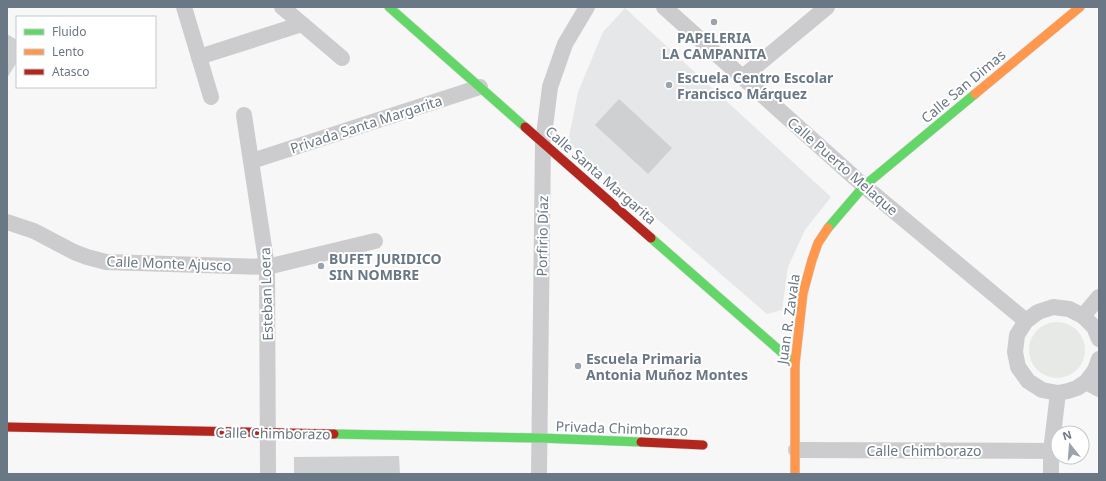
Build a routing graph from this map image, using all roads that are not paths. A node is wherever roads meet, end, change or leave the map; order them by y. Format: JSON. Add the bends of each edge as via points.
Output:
{"nodes":[{"id":1,"x":184,"y":7,"type":"edge"},
{"id":2,"x":282,"y":7,"type":"edge"},
{"id":3,"x":389,"y":7,"type":"edge"},
{"id":4,"x":587,"y":7,"type":"edge"},
{"id":5,"x":664,"y":7,"type":"edge"},
{"id":6,"x":827,"y":7,"type":"edge"},
{"id":7,"x":1080,"y":7,"type":"edge"},
{"id":8,"x":302,"y":24,"type":"junction"},
{"id":9,"x":199,"y":57,"type":"junction"},
{"id":10,"x":342,"y":58,"type":"dead end"},
{"id":11,"x":743,"y":76,"type":"junction"},
{"id":12,"x":480,"y":87,"type":"junction"},
{"id":13,"x":211,"y":97,"type":"dead end"},
{"id":14,"x":244,"y":115,"type":"dead end"},
{"id":15,"x":543,"y":143,"type":"junction"},
{"id":16,"x":252,"y":161,"type":"junction"},
{"id":17,"x":864,"y":186,"type":"junction"},
{"id":18,"x":7,"y":222,"type":"edge"},
{"id":19,"x":375,"y":241,"type":"dead end"},
{"id":20,"x":267,"y":267,"type":"junction"},
{"id":21,"x":1099,"y":297,"type":"edge"},
{"id":22,"x":1083,"y":316,"type":"junction"},
{"id":23,"x":1026,"y":321,"type":"junction"},
{"id":24,"x":1099,"y":339,"type":"edge"},
{"id":25,"x":1099,"y":359,"type":"edge"},
{"id":26,"x":795,"y":364,"type":"junction"},
{"id":27,"x":1092,"y":386,"type":"edge"},
{"id":28,"x":1058,"y":393,"type":"junction"},
{"id":29,"x":1054,"y":425,"type":"edge"},
{"id":30,"x":7,"y":427,"type":"edge"},
{"id":31,"x":268,"y":433,"type":"junction"},
{"id":32,"x":540,"y":438,"type":"junction"},
{"id":33,"x":703,"y":445,"type":"dead end"},
{"id":34,"x":796,"y":450,"type":"junction"},
{"id":35,"x":1050,"y":451,"type":"edge"},
{"id":36,"x":268,"y":474,"type":"edge"},
{"id":37,"x":539,"y":474,"type":"edge"},
{"id":38,"x":795,"y":474,"type":"edge"}],
"edges":[{"from":1,"to":9,"type":"street"},
{"from":2,"to":8,"type":"street"},
{"from":3,"to":12,"type":"street","name":"Calle Santa Margarita"},
{"from":4,"to":15,"type":"street","name":"Porfirio Díaz","via":[[565,44],[550,87]]},
{"from":5,"to":11,"type":"street","name":"Calle Puerto Melaque"},
{"from":6,"to":11,"type":"street"},
{"from":7,"to":17,"type":"street","name":"Calle San Dimas"},
{"from":8,"to":9,"type":"street"},
{"from":8,"to":10,"type":"street"},
{"from":9,"to":13,"type":"street"},
{"from":11,"to":17,"type":"street","name":"Calle Puerto Melaque"},
{"from":12,"to":15,"type":"street","name":"Calle Santa Margarita"},
{"from":12,"to":16,"type":"street","name":"Privada Santa Margarita"},
{"from":14,"to":16,"type":"street","name":"Esteban Loera"},
{"from":15,"to":26,"type":"street","name":"Calle Santa Margarita"},
{"from":15,"to":32,"type":"street","name":"Porfirio Díaz"},
{"from":16,"to":20,"type":"street","name":"Esteban Loera"},
{"from":17,"to":23,"type":"street","name":"Calle Puerto Melaque"},
{"from":17,"to":26,"type":"street","name":"Juan R. Zavala","via":[[829,226],[818,243],[803,293]]},
{"from":18,"to":20,"type":"street","name":"Calle Monte Ajusco","via":[[34,231],[74,252],[106,262]]},
{"from":19,"to":20,"type":"street","name":"Calle Monte Ajusco"},
{"from":20,"to":31,"type":"street","name":"Esteban Loera"},
{"from":21,"to":22,"type":"street"},
{"from":22,"to":23,"type":"street","via":[[1069,309],[1053,307],[1038,312]]},
{"from":22,"to":24,"type":"street","via":[[1094,327]]},
{"from":23,"to":28,"type":"street","via":[[1017,336],[1015,352],[1018,368],[1028,381],[1042,390]]},
{"from":25,"to":27,"type":"street"},
{"from":26,"to":34,"type":"street","name":"Juan R. Zavala"},
{"from":27,"to":28,"type":"street"},
{"from":28,"to":29,"type":"street"},
{"from":30,"to":31,"type":"street","name":"Calle Chimborazo"},
{"from":31,"to":32,"type":"street","name":"Calle Chimborazo"},
{"from":31,"to":36,"type":"street","name":"Esteban Loera"},
{"from":32,"to":33,"type":"street","name":"Privada Chimborazo"},
{"from":32,"to":37,"type":"street","name":"Porfirio Díaz"},
{"from":34,"to":35,"type":"street","name":"Calle Chimborazo"},
{"from":34,"to":38,"type":"street","name":"Juan R. Zavala"}]}
